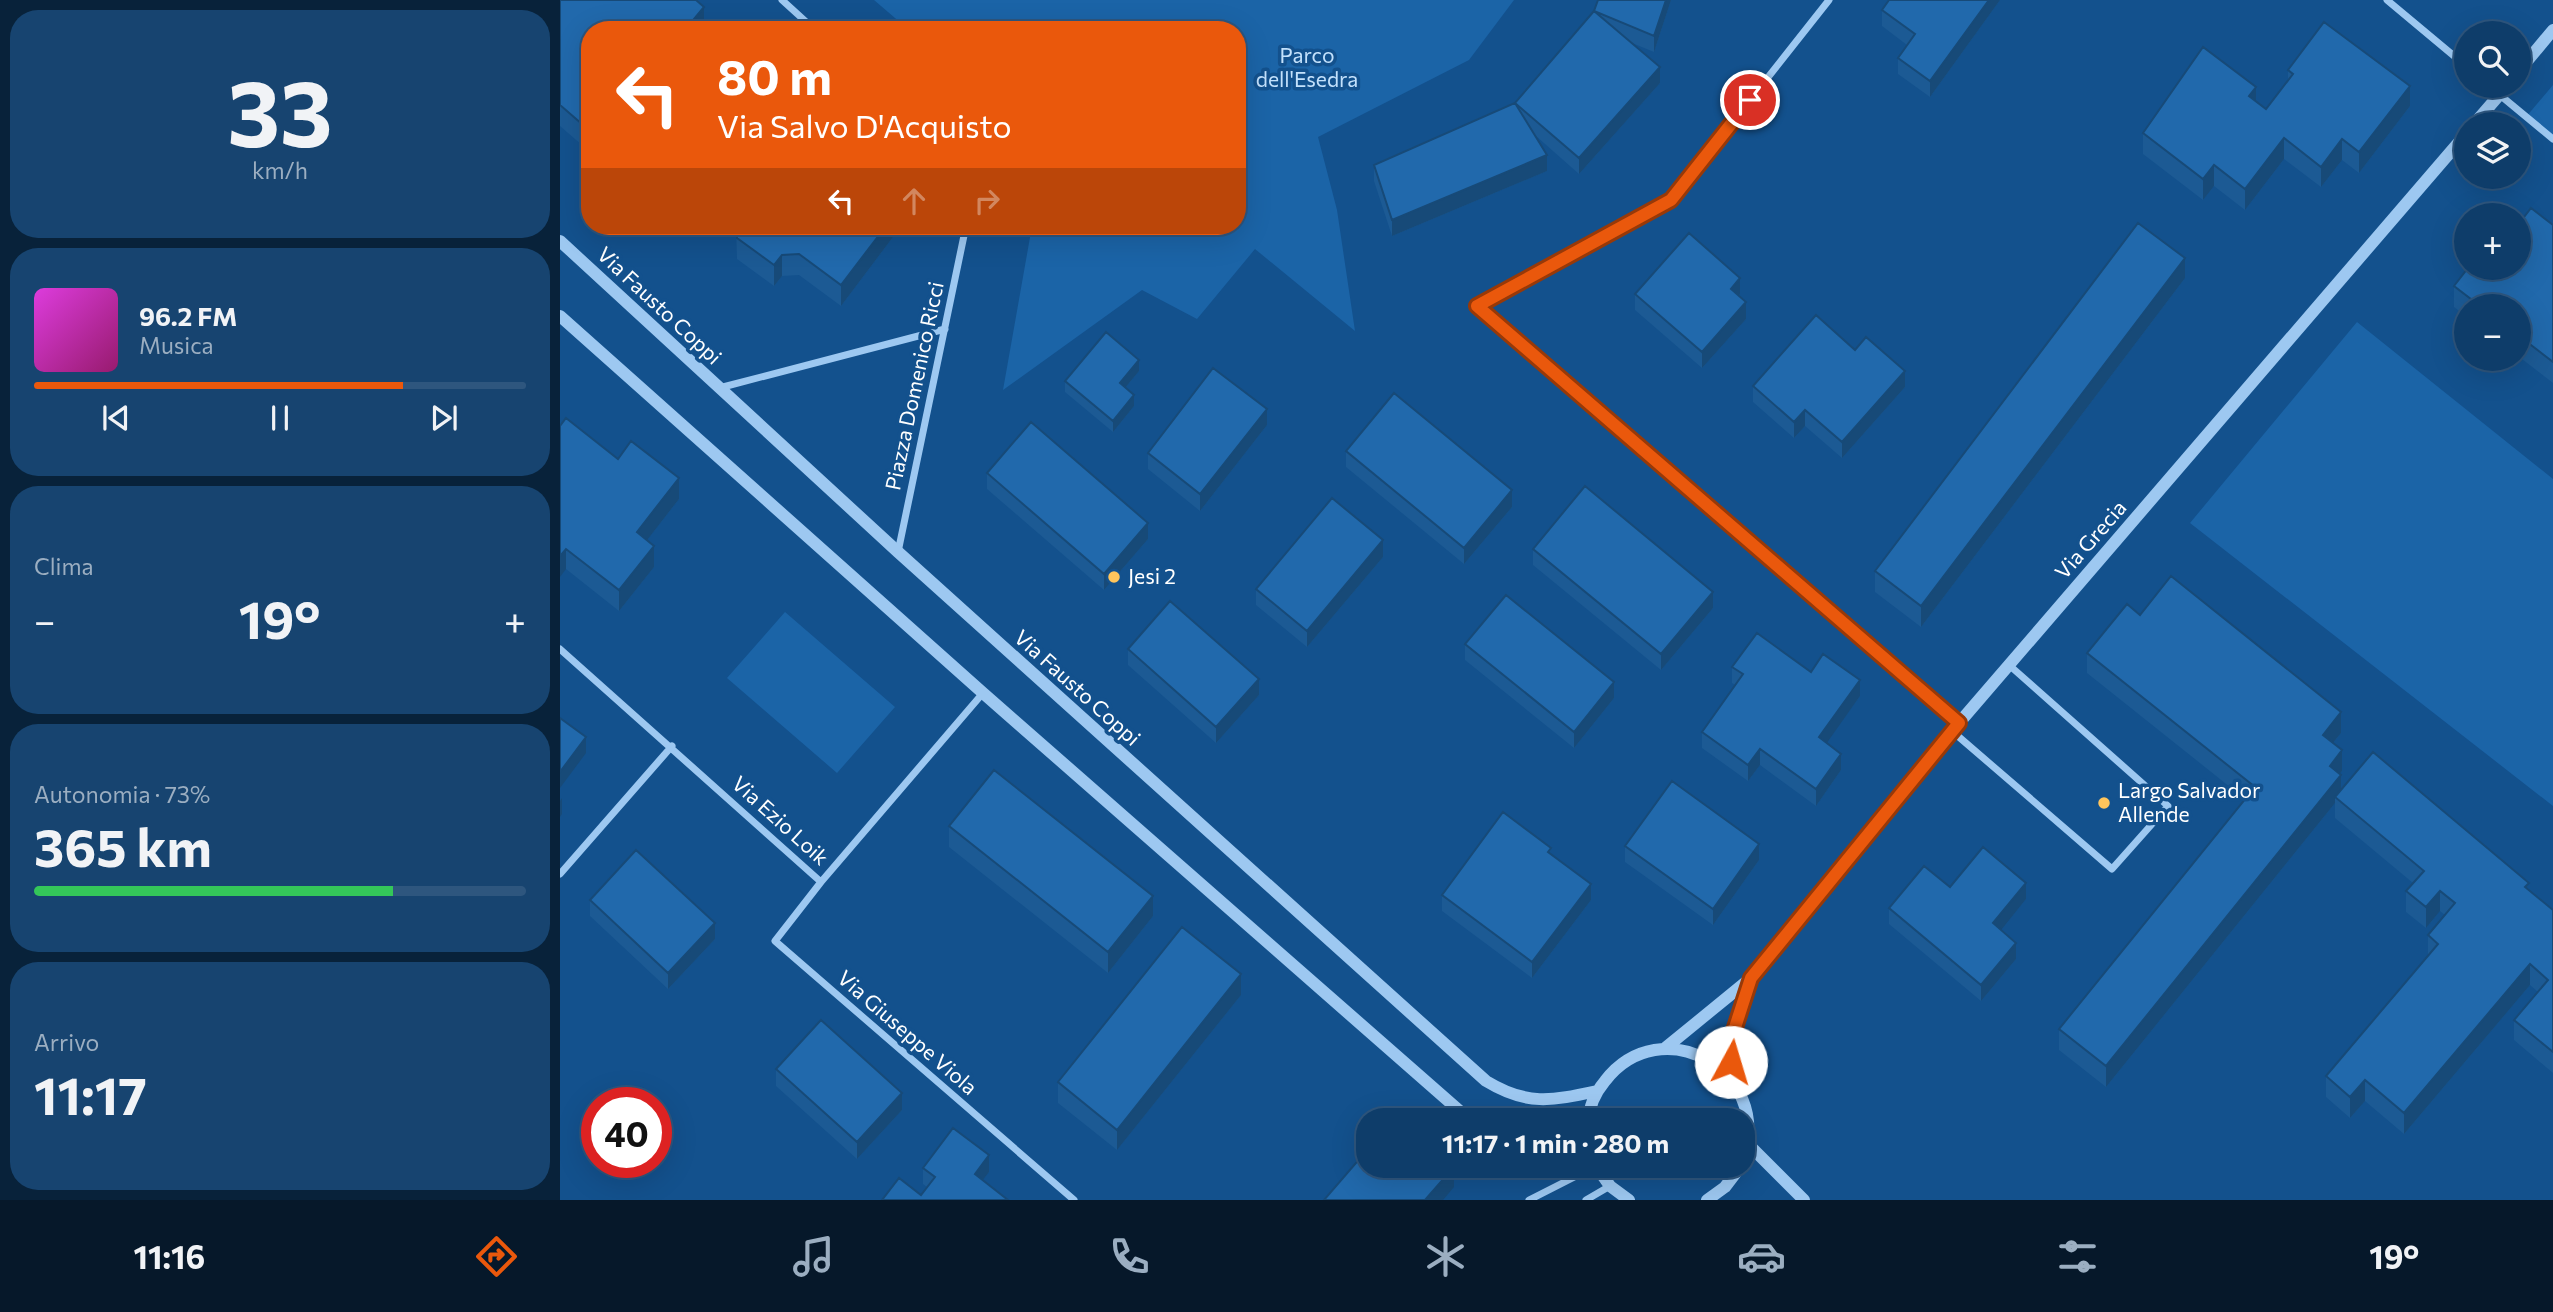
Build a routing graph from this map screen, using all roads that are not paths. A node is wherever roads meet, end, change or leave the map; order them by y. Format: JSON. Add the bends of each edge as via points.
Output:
{"nodes":[{"id":1,"x":782,"y":0,"type":"edge"},
{"id":2,"x":1829,"y":0,"type":"edge"},
{"id":3,"x":2387,"y":0,"type":"edge"},
{"id":4,"x":805,"y":21,"type":"edge"},
{"id":5,"x":2553,"y":30,"type":"edge"},
{"id":6,"x":2454,"y":56,"type":"edge"},
{"id":7,"x":2531,"y":56,"type":"edge"},
{"id":8,"x":2496,"y":98,"type":"edge"},
{"id":9,"x":2511,"y":98,"type":"edge"},
{"id":10,"x":2484,"y":112,"type":"edge"},
{"id":11,"x":2553,"y":139,"type":"edge"},
{"id":12,"x":2454,"y":148,"type":"edge"},
{"id":13,"x":964,"y":235,"type":"edge"},
{"id":14,"x":560,"y":241,"type":"edge"},
{"id":15,"x":560,"y":317,"type":"edge"},
{"id":16,"x":945,"y":329,"type":"junction"},
{"id":17,"x":719,"y":388,"type":"junction"},
{"id":18,"x":898,"y":552,"type":"junction"},
{"id":19,"x":560,"y":649,"type":"edge"},
{"id":20,"x":2009,"y":665,"type":"junction"},
{"id":21,"x":983,"y":693,"type":"junction"},
{"id":22,"x":1955,"y":727,"type":"junction"},
{"id":23,"x":672,"y":746,"type":"junction"},
{"id":24,"x":560,"y":874,"type":"edge"},
{"id":25,"x":821,"y":882,"type":"junction"},
{"id":26,"x":1751,"y":978,"type":"junction"},
{"id":27,"x":1664,"y":1049,"type":"junction"},
{"id":28,"x":1733,"y":1081,"type":"junction"},
{"id":29,"x":1597,"y":1091,"type":"junction"},
{"id":30,"x":1455,"y":1108,"type":"edge"},
{"id":31,"x":1592,"y":1108,"type":"edge"},
{"id":32,"x":1746,"y":1108,"type":"edge"},
{"id":33,"x":1755,"y":1151,"type":"edge"},
{"id":34,"x":1572,"y":1178,"type":"edge"},
{"id":35,"x":1605,"y":1178,"type":"edge"},
{"id":36,"x":1732,"y":1178,"type":"edge"},
{"id":37,"x":1611,"y":1186,"type":"junction"},
{"id":38,"x":1074,"y":1200,"type":"edge"},
{"id":39,"x":1529,"y":1200,"type":"edge"},
{"id":40,"x":1586,"y":1200,"type":"edge"},
{"id":41,"x":1629,"y":1200,"type":"edge"},
{"id":42,"x":1707,"y":1200,"type":"edge"},
{"id":43,"x":1804,"y":1200,"type":"edge"}],
"edges":[{"from":1,"to":4,"type":"street"},
{"from":2,"to":22,"type":"street","via":[[1671,200],[1477,306]]},
{"from":3,"to":6,"type":"street"},
{"from":5,"to":7,"type":"street"},
{"from":8,"to":10,"type":"street"},
{"from":9,"to":11,"type":"street"},
{"from":12,"to":20,"type":"street","name":"Via Grecia"},
{"from":13,"to":16,"type":"street","name":"Piazza Domenico Ricci"},
{"from":14,"to":17,"type":"street","name":"Via Fausto Coppi"},
{"from":15,"to":21,"type":"street"},
{"from":16,"to":17,"type":"street"},
{"from":16,"to":18,"type":"street","name":"Piazza Domenico Ricci"},
{"from":17,"to":18,"type":"street","name":"Via Fausto Coppi"},
{"from":18,"to":29,"type":"street","name":"Via Fausto Coppi","via":[[1486,1081],[1511,1096],[1553,1100]]},
{"from":19,"to":23,"type":"street","name":"Via Ezio Loik"},
{"from":20,"to":22,"type":"street","name":"Via Grecia"},
{"from":20,"to":22,"type":"street","via":[[2168,806],[2112,869]]},
{"from":21,"to":25,"type":"street","name":"Via Ezio Loik"},
{"from":21,"to":30,"type":"street"},
{"from":22,"to":26,"type":"street","name":"Via Grecia"},
{"from":23,"to":24,"type":"street"},
{"from":23,"to":25,"type":"street","name":"Via Ezio Loik"},
{"from":25,"to":38,"type":"street","name":"Via Giuseppe Viola","via":[[775,942]]},
{"from":26,"to":27,"type":"street","name":"Via Grecia"},
{"from":26,"to":28,"type":"street","name":"Via Grecia","via":[[1730,1043]]},
{"from":27,"to":28,"type":"street","via":[[1690,1052],[1714,1063]]},
{"from":27,"to":29,"type":"street","via":[[1637,1055],[1614,1069]]},
{"from":28,"to":32,"type":"street"},
{"from":29,"to":31,"type":"street"},
{"from":33,"to":43,"type":"street"},
{"from":34,"to":39,"type":"street"},
{"from":35,"to":37,"type":"street"},
{"from":36,"to":42,"type":"street"},
{"from":37,"to":40,"type":"street"},
{"from":37,"to":41,"type":"street"}]}
